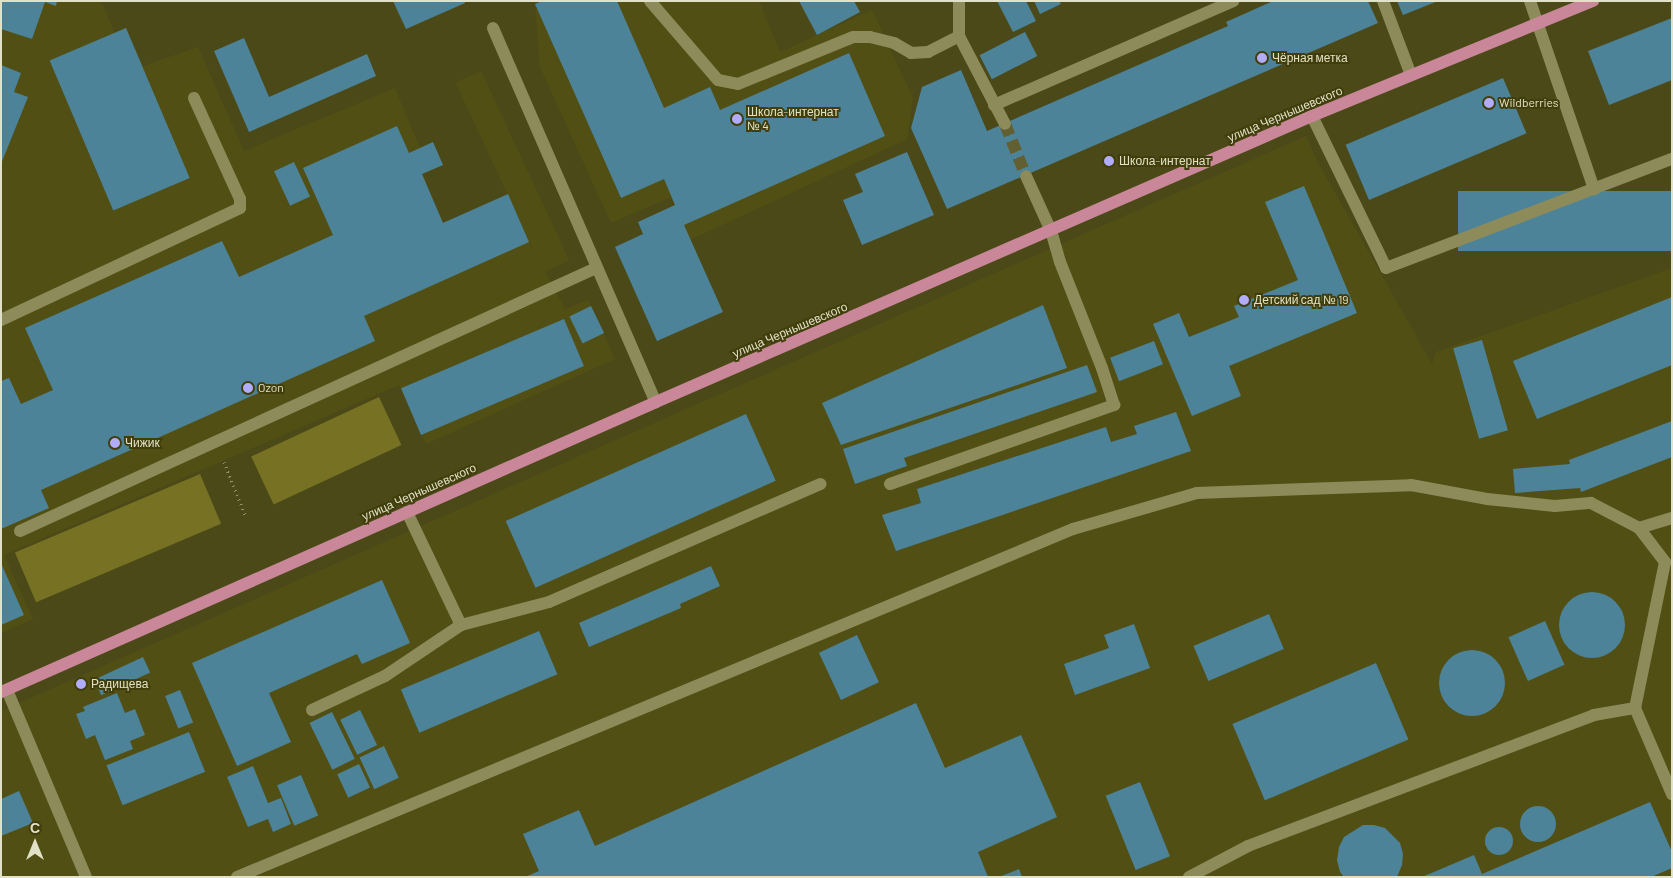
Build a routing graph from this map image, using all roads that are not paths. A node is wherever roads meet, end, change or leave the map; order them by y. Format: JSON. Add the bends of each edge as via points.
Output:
{"nodes":[{"id":1,"x":650,"y":1,"type":"edge"},
{"id":2,"x":959,"y":1,"type":"edge"},
{"id":3,"x":1233,"y":1,"type":"edge"},
{"id":4,"x":1383,"y":1,"type":"edge"},
{"id":5,"x":1530,"y":1,"type":"edge"},
{"id":6,"x":1593,"y":1,"type":"edge"},
{"id":7,"x":1538,"y":24,"type":"junction"},
{"id":8,"x":492,"y":28,"type":"dead end"},
{"id":9,"x":959,"y":36,"type":"junction"},
{"id":10,"x":1411,"y":75,"type":"junction"},
{"id":11,"x":194,"y":98,"type":"dead end"},
{"id":12,"x":994,"y":105,"type":"junction"},
{"id":13,"x":1312,"y":116,"type":"junction"},
{"id":14,"x":1005,"y":124,"type":"tunnel mouth"},
{"id":15,"x":1672,"y":159,"type":"edge"},
{"id":16,"x":1026,"y":176,"type":"tunnel mouth"},
{"id":17,"x":1594,"y":189,"type":"junction"},
{"id":18,"x":1051,"y":231,"type":"junction"},
{"id":19,"x":596,"y":268,"type":"junction"},
{"id":20,"x":1,"y":320,"type":"edge"},
{"id":21,"x":656,"y":402,"type":"junction"},
{"id":22,"x":820,"y":484,"type":"dead end"},
{"id":23,"x":890,"y":484,"type":"dead end"},
{"id":24,"x":407,"y":512,"type":"junction"},
{"id":25,"x":1672,"y":518,"type":"edge"},
{"id":26,"x":1639,"y":528,"type":"junction"},
{"id":27,"x":20,"y":531,"type":"dead end"},
{"id":28,"x":461,"y":625,"type":"junction"},
{"id":29,"x":4,"y":691,"type":"edge"},
{"id":30,"x":1635,"y":708,"type":"junction"},
{"id":31,"x":312,"y":710,"type":"dead end"},
{"id":32,"x":1672,"y":794,"type":"edge"},
{"id":33,"x":86,"y":877,"type":"edge"},
{"id":34,"x":237,"y":877,"type":"edge"},
{"id":35,"x":1189,"y":877,"type":"edge"}],
"edges":[{"from":1,"to":9,"type":"street","via":[[718,80],[738,84],[853,37],[870,36],[894,43],[911,53],[928,52]]},
{"from":2,"to":9,"type":"street"},
{"from":3,"to":12,"type":"street"},
{"from":4,"to":10,"type":"street"},
{"from":5,"to":7,"type":"street"},
{"from":6,"to":7,"type":"main road","name":"улица Чернышевского"},
{"from":7,"to":10,"type":"main road","name":"улица Чернышевского"},
{"from":7,"to":17,"type":"street"},
{"from":8,"to":19,"type":"street"},
{"from":9,"to":12,"type":"street"},
{"from":10,"to":13,"type":"main road","name":"улица Чернышевского"},
{"from":11,"to":20,"type":"street","via":[[240,199],[240,208]]},
{"from":12,"to":14,"type":"street"},
{"from":13,"to":17,"type":"street","via":[[1386,268]]},
{"from":13,"to":18,"type":"main road","name":"улица Чернышевского"},
{"from":15,"to":17,"type":"street"},
{"from":16,"to":18,"type":"street"},
{"from":18,"to":21,"type":"main road","name":"улица Чернышевского"},
{"from":18,"to":23,"type":"street","via":[[1114,405]]},
{"from":19,"to":21,"type":"street"},
{"from":19,"to":27,"type":"street"},
{"from":21,"to":24,"type":"main road","name":"улица Чернышевского"},
{"from":22,"to":28,"type":"street","via":[[548,602]]},
{"from":24,"to":28,"type":"street"},
{"from":24,"to":29,"type":"main road","name":"улица Чернышевского"},
{"from":25,"to":26,"type":"street"},
{"from":26,"to":30,"type":"street","via":[[1665,562]]},
{"from":26,"to":34,"type":"street","via":[[1591,503],[1555,506],[1487,499],[1412,485],[1197,493],[1073,529]]},
{"from":28,"to":31,"type":"street","via":[[385,676]]},
{"from":29,"to":33,"type":"street"},
{"from":30,"to":32,"type":"street"},
{"from":30,"to":35,"type":"street","via":[[1594,715],[1248,846]]}]}
